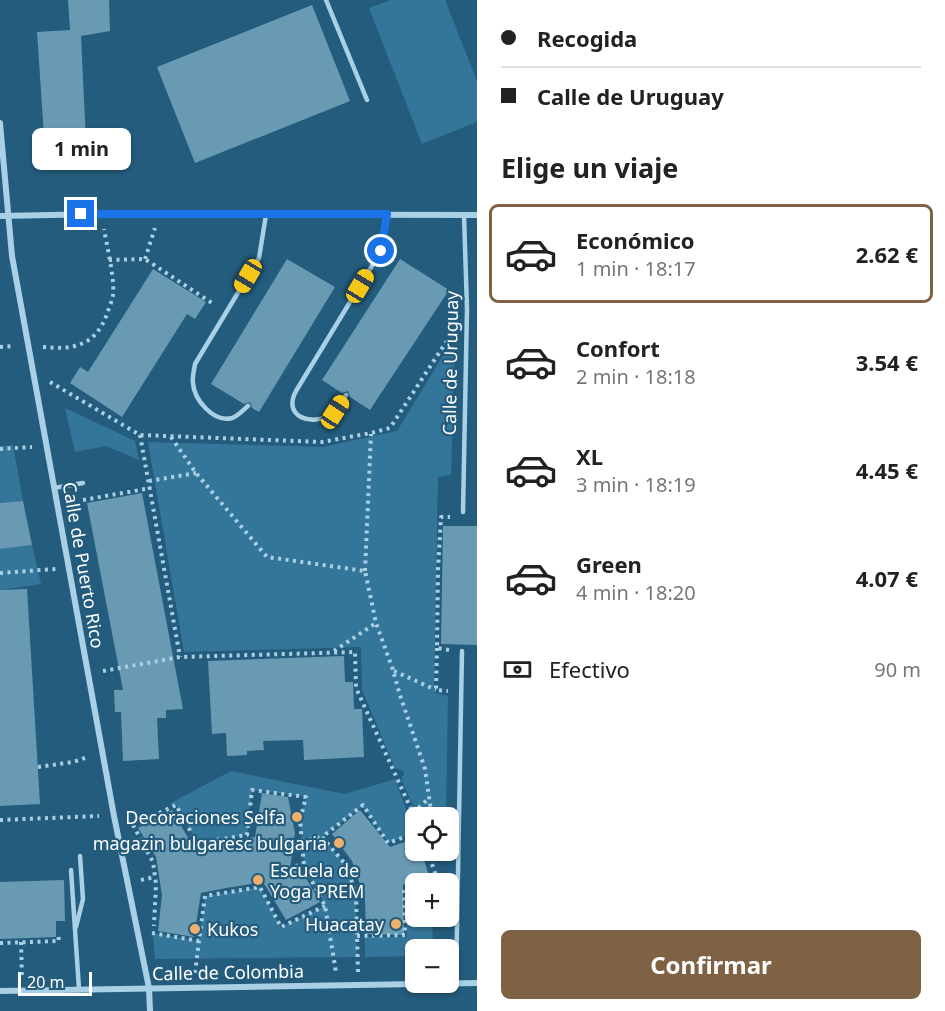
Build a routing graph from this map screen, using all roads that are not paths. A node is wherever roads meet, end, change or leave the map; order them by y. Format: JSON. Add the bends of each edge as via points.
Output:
{"nodes":[{"id":1,"x":326,"y":0,"type":"edge"},
{"id":2,"x":367,"y":100,"type":"dead end"},
{"id":3,"x":0,"y":123,"type":"edge"},
{"id":4,"x":387,"y":214,"type":"junction"},
{"id":5,"x":266,"y":215,"type":"junction"},
{"id":6,"x":464,"y":215,"type":"junction"},
{"id":7,"x":477,"y":215,"type":"edge"},
{"id":8,"x":4,"y":216,"type":"edge"},
{"id":9,"x":346,"y":395,"type":"dead end"},
{"id":10,"x":248,"y":406,"type":"dead end"},
{"id":11,"x":82,"y":483,"type":"dead end"},
{"id":12,"x":54,"y":488,"type":"junction"},
{"id":13,"x":463,"y":512,"type":"road end"},
{"id":14,"x":462,"y":651,"type":"road end"},
{"id":15,"x":80,"y":856,"type":"dead end"},
{"id":16,"x":71,"y":870,"type":"dead end"},
{"id":17,"x":75,"y":932,"type":"junction"},
{"id":18,"x":457,"y":939,"type":"edge"},
{"id":19,"x":477,"y":983,"type":"edge"},
{"id":20,"x":459,"y":984,"type":"edge"},
{"id":21,"x":405,"y":985,"type":"edge"},
{"id":22,"x":149,"y":988,"type":"junction"},
{"id":23,"x":79,"y":989,"type":"junction"},
{"id":24,"x":0,"y":991,"type":"edge"},
{"id":25,"x":150,"y":1011,"type":"edge"}],
"edges":[{"from":1,"to":2,"type":"lane"},
{"from":3,"to":8,"type":"street","name":"Calle de Puerto Rico"},
{"from":4,"to":5,"type":"street"},
{"from":4,"to":6,"type":"street"},
{"from":4,"to":9,"type":"lane","via":[[381,251],[296,391],[292,404],[309,421],[335,412]]},
{"from":5,"to":8,"type":"street"},
{"from":5,"to":10,"type":"lane","via":[[259,258],[195,364],[192,383],[199,399],[219,417],[232,418]]},
{"from":6,"to":7,"type":"street"},
{"from":6,"to":13,"type":"lane","name":"Calle de Uruguay","via":[[467,309]]},
{"from":8,"to":12,"type":"street","name":"Calle de Puerto Rico"},
{"from":11,"to":12,"type":"lane"},
{"from":12,"to":22,"type":"street","name":"Calle de Puerto Rico"},
{"from":14,"to":18,"type":"lane"},
{"from":15,"to":17,"type":"lane","via":[[83,898]]},
{"from":16,"to":17,"type":"lane"},
{"from":17,"to":23,"type":"lane"},
{"from":19,"to":20,"type":"street","name":"Calle de Colombia"},
{"from":21,"to":22,"type":"street","name":"Calle de Colombia"},
{"from":22,"to":23,"type":"street","name":"Calle de Colombia"},
{"from":22,"to":25,"type":"street","name":"Calle de Puerto Rico"},
{"from":23,"to":24,"type":"street","name":"Calle de Colombia"}]}
